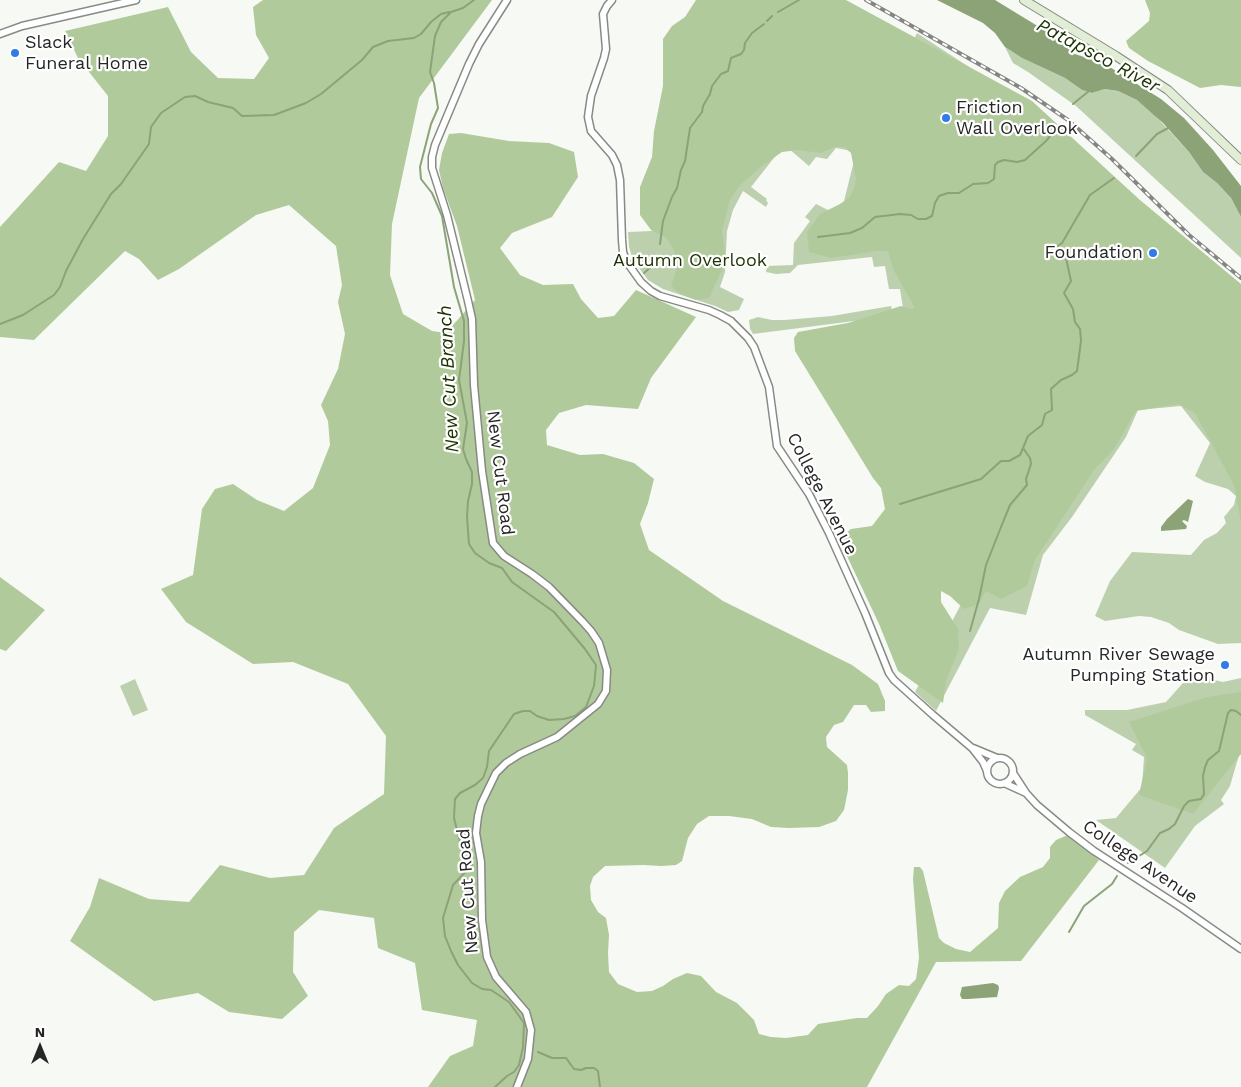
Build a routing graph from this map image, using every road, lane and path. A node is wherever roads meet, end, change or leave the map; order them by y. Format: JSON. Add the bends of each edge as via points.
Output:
{"nodes":[{"id":1,"x":136,"y":0,"type":"edge"},
{"id":2,"x":507,"y":0,"type":"edge"},
{"id":3,"x":612,"y":0,"type":"edge"},
{"id":4,"x":1024,"y":0,"type":"edge"},
{"id":5,"x":0,"y":34,"type":"edge"},
{"id":6,"x":1241,"y":160,"type":"edge"},
{"id":7,"x":972,"y":748,"type":"junction"},
{"id":8,"x":997,"y":758,"type":"junction"},
{"id":9,"x":987,"y":771,"type":"junction"},
{"id":10,"x":1012,"y":773,"type":"junction"},
{"id":11,"x":1004,"y":783,"type":"junction"},
{"id":12,"x":1026,"y":793,"type":"junction"},
{"id":13,"x":1241,"y":949,"type":"edge"},
{"id":14,"x":517,"y":1087,"type":"edge"}],
"edges":[{"from":1,"to":5,"type":"street"},
{"from":2,"to":14,"type":"street","name":"New Cut Road","via":[[469,64],[435,145],[432,168],[472,319],[481,466],[493,544],[504,556],[549,588],[587,626],[598,643],[607,670],[606,691],[598,704],[557,737],[506,763],[496,773],[478,816],[476,833],[487,957],[496,977],[526,1012],[531,1030],[528,1059]]},
{"from":3,"to":7,"type":"street","name":"College Avenue","via":[[604,14],[606,49],[588,117],[591,131],[617,165],[626,261],[651,291],[720,315],[748,338],[768,387],[777,446],[809,494],[829,533],[889,673]]},
{"from":4,"to":6,"type":"main road","via":[[1168,90]]},
{"from":7,"to":8,"type":"street","name":"College Avenue"},
{"from":7,"to":9,"type":"street","name":"College Avenue"},
{"from":8,"to":9,"type":"street","via":[[988,765]]},
{"from":8,"to":10,"type":"street","name":"College Avenue","via":[[1009,762]]},
{"from":9,"to":11,"type":"street","name":"College Avenue","via":[[991,780]]},
{"from":10,"to":11,"type":"street"},
{"from":10,"to":12,"type":"street","name":"College Avenue"},
{"from":11,"to":12,"type":"street","name":"College Avenue"},
{"from":12,"to":13,"type":"street","name":"College Avenue","via":[[1094,851]]}]}
